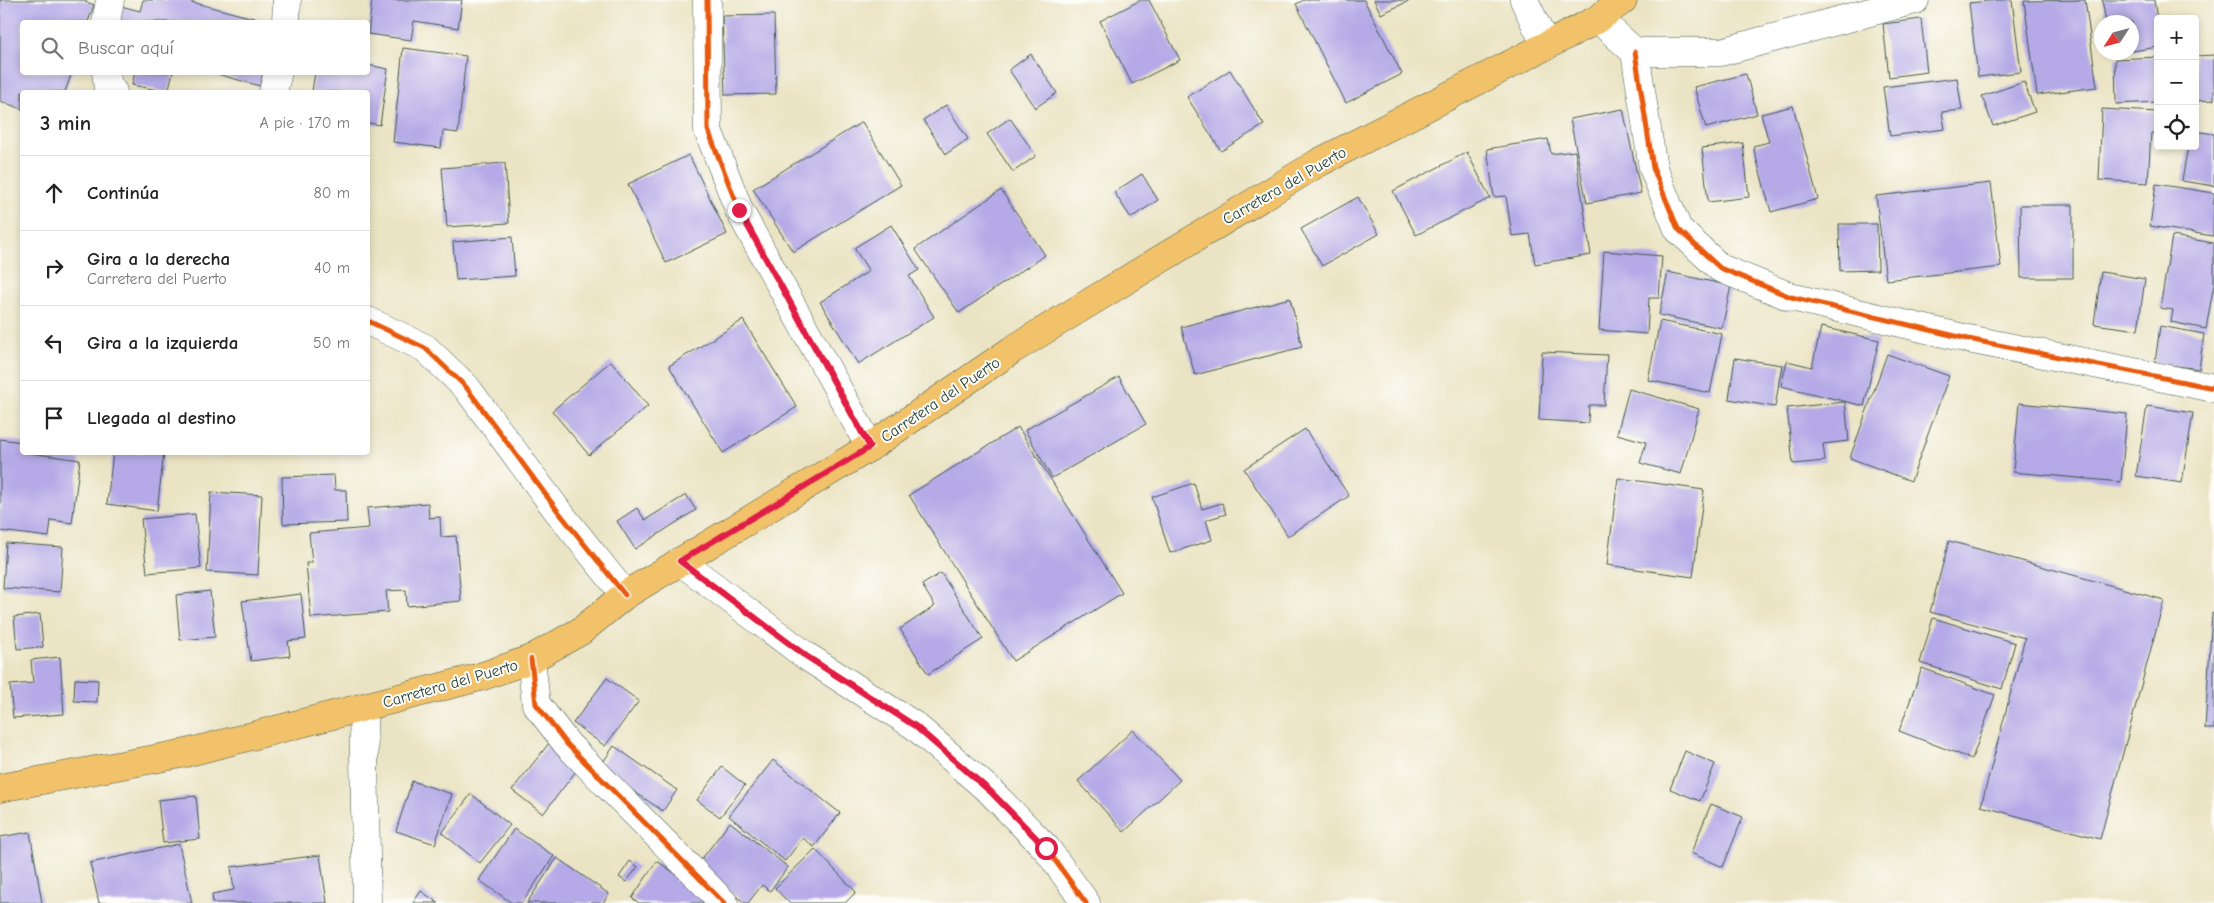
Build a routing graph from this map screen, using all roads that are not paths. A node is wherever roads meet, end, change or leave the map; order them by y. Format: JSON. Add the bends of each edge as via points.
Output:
{"nodes":[{"id":1,"x":110,"y":0,"type":"edge"},
{"id":2,"x":287,"y":0,"type":"edge"},
{"id":3,"x":707,"y":0,"type":"edge"},
{"id":4,"x":1524,"y":0,"type":"edge"},
{"id":5,"x":1623,"y":0,"type":"edge"},
{"id":6,"x":1915,"y":0,"type":"edge"},
{"id":7,"x":1598,"y":19,"type":"junction"},
{"id":8,"x":106,"y":20,"type":"edge"},
{"id":9,"x":286,"y":20,"type":"edge"},
{"id":10,"x":1546,"y":46,"type":"junction"},
{"id":11,"x":1635,"y":52,"type":"junction"},
{"id":12,"x":106,"y":75,"type":"edge"},
{"id":13,"x":277,"y":75,"type":"edge"},
{"id":14,"x":110,"y":90,"type":"edge"},
{"id":15,"x":274,"y":90,"type":"edge"},
{"id":16,"x":370,"y":322,"type":"edge"},
{"id":17,"x":2214,"y":388,"type":"edge"},
{"id":18,"x":870,"y":447,"type":"junction"},
{"id":19,"x":680,"y":561,"type":"junction"},
{"id":20,"x":625,"y":595,"type":"junction"},
{"id":21,"x":530,"y":660,"type":"junction"},
{"id":22,"x":363,"y":708,"type":"junction"},
{"id":23,"x":0,"y":788,"type":"edge"},
{"id":24,"x":367,"y":903,"type":"edge"},
{"id":25,"x":724,"y":903,"type":"edge"},
{"id":26,"x":1086,"y":903,"type":"edge"}],
"edges":[{"from":1,"to":8,"type":"street"},
{"from":2,"to":9,"type":"street"},
{"from":3,"to":18,"type":"street","via":[[708,130],[739,210]]},
{"from":4,"to":10,"type":"street"},
{"from":5,"to":7,"type":"main road","name":"Carretera del Puerto"},
{"from":6,"to":11,"type":"street","via":[[1720,52]]},
{"from":7,"to":10,"type":"main road","name":"Carretera del Puerto"},
{"from":7,"to":11,"type":"street"},
{"from":10,"to":18,"type":"main road","name":"Carretera del Puerto","via":[[1318,163],[1012,350]]},
{"from":11,"to":17,"type":"street","via":[[1653,168],[1678,229],[1720,268],[1800,299],[1968,340]]},
{"from":12,"to":14,"type":"street"},
{"from":13,"to":15,"type":"street"},
{"from":16,"to":20,"type":"street","via":[[425,348],[466,387]]},
{"from":18,"to":19,"type":"main road","name":"Carretera del Puerto"},
{"from":19,"to":20,"type":"main road","name":"Carretera del Puerto"},
{"from":19,"to":26,"type":"street","via":[[806,656],[915,726],[991,792],[1046,848]]},
{"from":20,"to":21,"type":"main road","name":"Carretera del Puerto","via":[[581,631]]},
{"from":21,"to":22,"type":"main road","name":"Carretera del Puerto","via":[[480,677]]},
{"from":21,"to":25,"type":"street","via":[[536,704],[567,744]]},
{"from":22,"to":23,"type":"main road","name":"Carretera del Puerto","via":[[186,754]]},
{"from":22,"to":24,"type":"street"}]}
